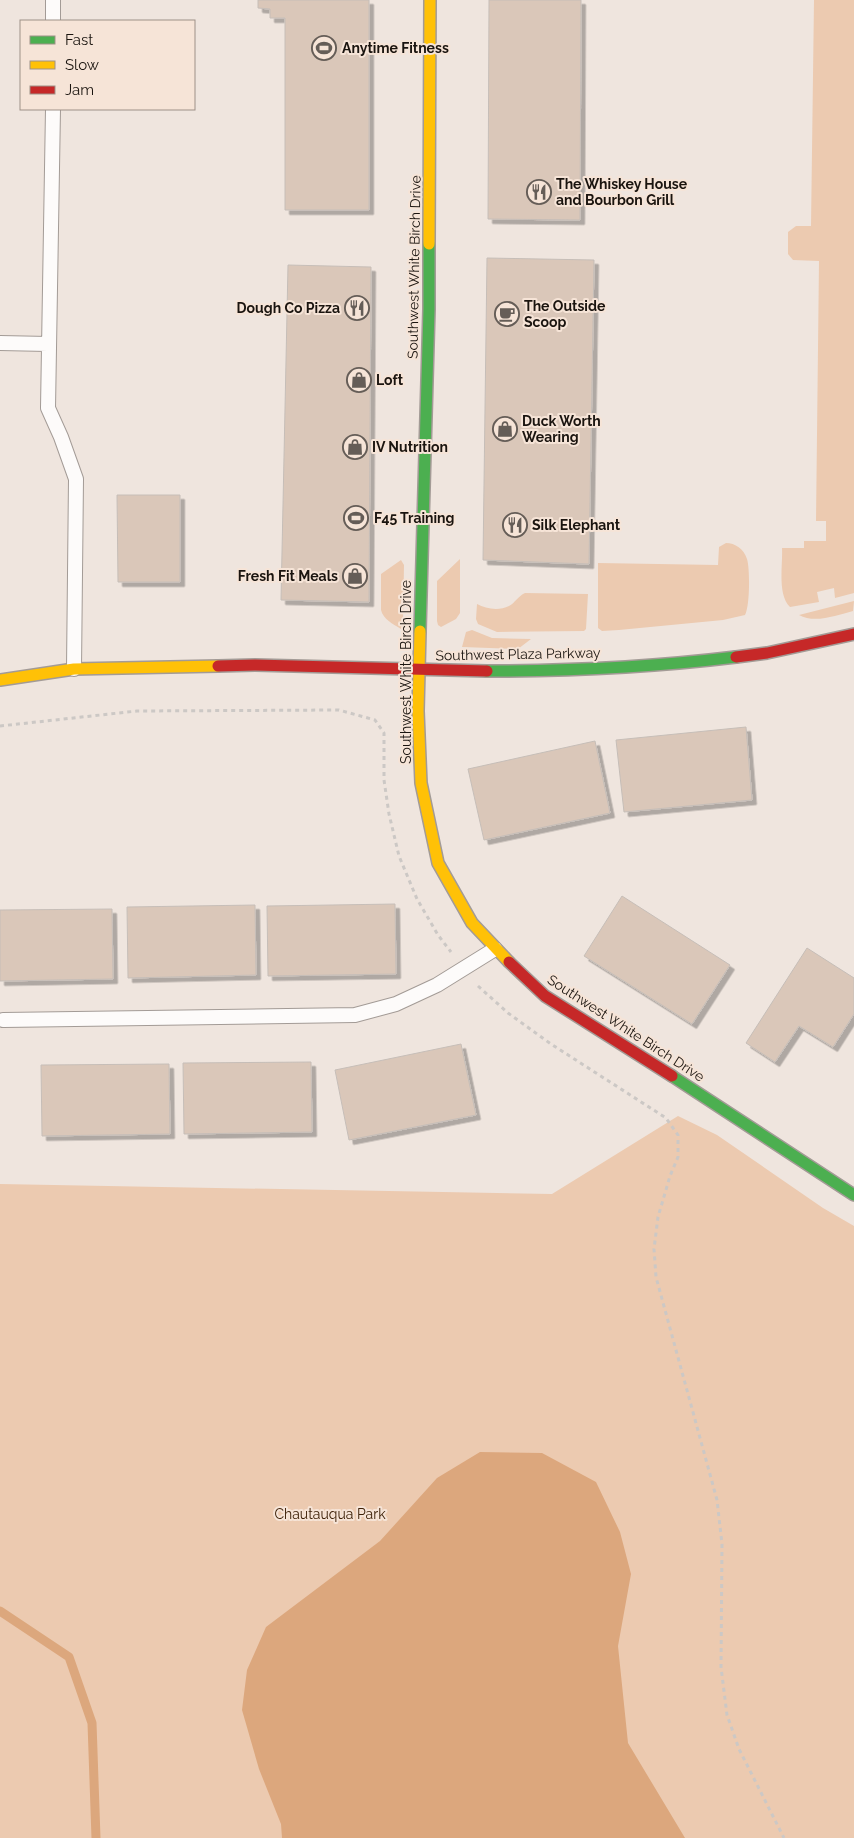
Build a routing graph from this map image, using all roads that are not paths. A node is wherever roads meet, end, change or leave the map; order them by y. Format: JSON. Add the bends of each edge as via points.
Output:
{"nodes":[{"id":1,"x":53,"y":0,"type":"edge"},
{"id":2,"x":430,"y":0,"type":"edge"},
{"id":3,"x":53,"y":20,"type":"edge"},
{"id":4,"x":52,"y":110,"type":"edge"},
{"id":5,"x":0,"y":343,"type":"edge"},
{"id":6,"x":48,"y":344,"type":"junction"},
{"id":7,"x":854,"y":634,"type":"edge"},
{"id":8,"x":74,"y":669,"type":"junction"},
{"id":9,"x":419,"y":670,"type":"junction"},
{"id":10,"x":0,"y":680,"type":"edge"},
{"id":11,"x":495,"y":949,"type":"junction"},
{"id":12,"x":3,"y":1020,"type":"dead end"},
{"id":13,"x":854,"y":1195,"type":"edge"}],
"edges":[{"from":1,"to":3,"type":"lane"},
{"from":2,"to":9,"type":"street","name":"Southwest White Birch Drive","via":[[429,309]]},
{"from":4,"to":6,"type":"lane"},
{"from":5,"to":6,"type":"lane"},
{"from":6,"to":8,"type":"lane","via":[[48,408],[76,479]]},
{"from":7,"to":9,"type":"street","name":"Southwest Plaza Parkway","via":[[767,653],[685,663],[548,671]]},
{"from":8,"to":9,"type":"street","name":"Southwest Plaza Parkway","via":[[255,665]]},
{"from":8,"to":10,"type":"street","name":"Southwest Plaza Parkway"},
{"from":9,"to":11,"type":"street","name":"Southwest White Birch Drive","via":[[421,783],[438,863],[472,923]]},
{"from":11,"to":12,"type":"lane","via":[[437,985],[396,1004],[355,1014]]},
{"from":11,"to":13,"type":"street","name":"Southwest White Birch Drive","via":[[545,996]]}]}
